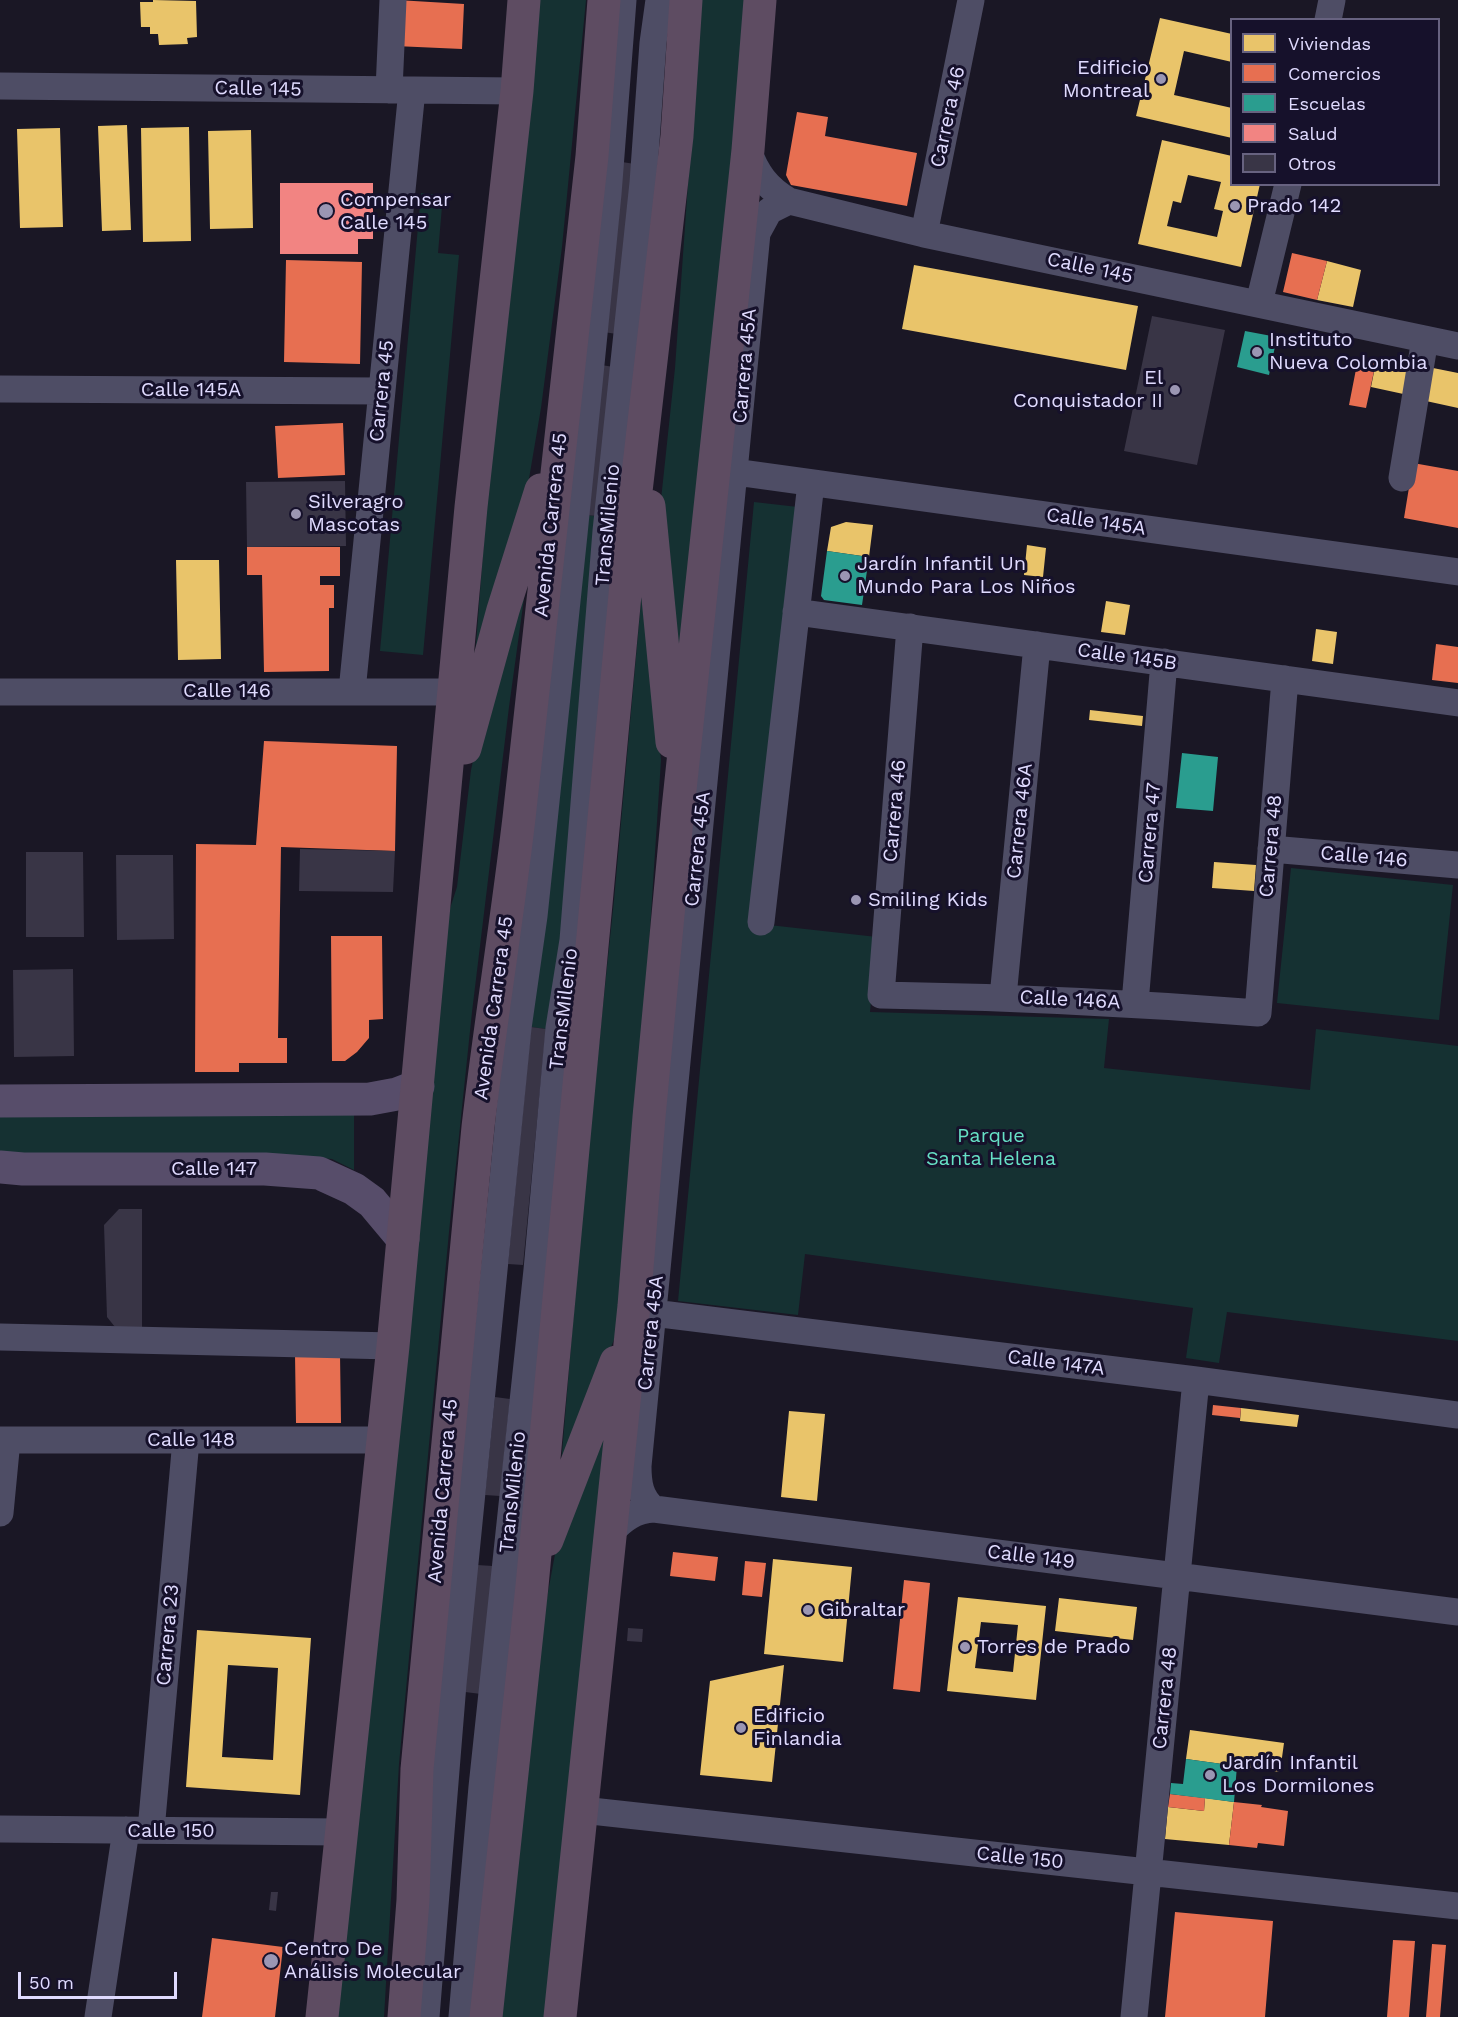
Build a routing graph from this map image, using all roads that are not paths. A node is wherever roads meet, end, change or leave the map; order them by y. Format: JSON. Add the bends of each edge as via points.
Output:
{"nodes":[{"id":1,"x":393,"y":0,"type":"edge"},
{"id":2,"x":524,"y":0,"type":"edge"},
{"id":3,"x":604,"y":0,"type":"edge"},
{"id":4,"x":623,"y":0,"type":"edge"},
{"id":5,"x":659,"y":0,"type":"edge"},
{"id":6,"x":686,"y":0,"type":"edge"},
{"id":7,"x":760,"y":0,"type":"edge"},
{"id":8,"x":971,"y":0,"type":"edge"},
{"id":9,"x":1332,"y":0,"type":"edge"},
{"id":10,"x":1328,"y":18,"type":"edge"},
{"id":11,"x":0,"y":86,"type":"edge"},
{"id":12,"x":401,"y":90,"type":"junction"},
{"id":13,"x":516,"y":91,"type":"junction"},
{"id":14,"x":748,"y":150,"type":"junction"},
{"id":15,"x":1288,"y":186,"type":"edge"},
{"id":16,"x":789,"y":201,"type":"junction"},
{"id":17,"x":924,"y":234,"type":"junction"},
{"id":18,"x":1259,"y":303,"type":"junction"},
{"id":19,"x":1425,"y":339,"type":"junction"},
{"id":20,"x":1458,"y":346,"type":"edge"},
{"id":21,"x":0,"y":389,"type":"edge"},
{"id":22,"x":382,"y":391,"type":"junction"},
{"id":23,"x":562,"y":428,"type":"junction"},
{"id":24,"x":642,"y":441,"type":"junction"},
{"id":25,"x":735,"y":472,"type":"junction"},
{"id":26,"x":1402,"y":478,"type":"dead end"},
{"id":27,"x":811,"y":483,"type":"junction"},
{"id":28,"x":1458,"y":572,"type":"edge"},
{"id":29,"x":796,"y":612,"type":"junction"},
{"id":30,"x":910,"y":627,"type":"junction"},
{"id":31,"x":1037,"y":645,"type":"junction"},
{"id":32,"x":1164,"y":662,"type":"junction"},
{"id":33,"x":1285,"y":678,"type":"junction"},
{"id":34,"x":352,"y":691,"type":"junction"},
{"id":35,"x":0,"y":692,"type":"edge"},
{"id":36,"x":453,"y":692,"type":"junction"},
{"id":37,"x":1458,"y":703,"type":"edge"},
{"id":38,"x":678,"y":809,"type":"junction"},
{"id":39,"x":441,"y":846,"type":"junction"},
{"id":40,"x":1271,"y":849,"type":"junction"},
{"id":41,"x":1458,"y":865,"type":"edge"},
{"id":42,"x":761,"y":922,"type":"dead end"},
{"id":43,"x":881,"y":995,"type":"joint"},
{"id":44,"x":1003,"y":997,"type":"junction"},
{"id":45,"x":1135,"y":1003,"type":"junction"},
{"id":46,"x":1258,"y":1013,"type":"joint"},
{"id":47,"x":418,"y":1086,"type":"junction"},
{"id":48,"x":0,"y":1101,"type":"edge"},
{"id":49,"x":0,"y":1167,"type":"edge"},
{"id":50,"x":403,"y":1239,"type":"junction"},
{"id":51,"x":644,"y":1309,"type":"junction"},
{"id":52,"x":0,"y":1337,"type":"edge"},
{"id":53,"x":393,"y":1346,"type":"junction"},
{"id":54,"x":1196,"y":1380,"type":"junction"},
{"id":55,"x":1458,"y":1415,"type":"edge"},
{"id":56,"x":3,"y":1440,"type":"edge"},
{"id":57,"x":186,"y":1440,"type":"junction"},
{"id":58,"x":383,"y":1440,"type":"junction"},
{"id":59,"x":654,"y":1509,"type":"junction"},
{"id":60,"x":0,"y":1513,"type":"edge"},
{"id":61,"x":611,"y":1532,"type":"junction"},
{"id":62,"x":1177,"y":1576,"type":"junction"},
{"id":63,"x":532,"y":1586,"type":"junction"},
{"id":64,"x":1458,"y":1612,"type":"edge"},
{"id":65,"x":582,"y":1810,"type":"junction"},
{"id":66,"x":0,"y":1829,"type":"edge"},
{"id":67,"x":139,"y":1830,"type":"junction"},
{"id":68,"x":341,"y":1832,"type":"junction"},
{"id":69,"x":1148,"y":1872,"type":"junction"},
{"id":70,"x":1458,"y":1906,"type":"edge"},
{"id":71,"x":98,"y":2017,"type":"edge"},
{"id":72,"x":322,"y":2017,"type":"edge"},
{"id":73,"x":404,"y":2017,"type":"edge"},
{"id":74,"x":426,"y":2017,"type":"edge"},
{"id":75,"x":462,"y":2017,"type":"edge"},
{"id":76,"x":486,"y":2017,"type":"edge"},
{"id":77,"x":560,"y":2017,"type":"edge"},
{"id":78,"x":1134,"y":2017,"type":"edge"}],
"edges":[{"from":1,"to":12,"type":"street","name":"Carrera 45"},
{"from":2,"to":13,"type":"highway"},
{"from":3,"to":23,"type":"highway","name":"Avenida Carrera 45","via":[[592,156]]},
{"from":4,"to":74,"type":"street","name":"TransMilenio","via":[[573,545],[534,916],[518,1028],[453,1684]]},
{"from":5,"to":75,"type":"street","name":"TransMilenio","via":[[606,531],[573,940],[559,1028]]},
{"from":6,"to":24,"type":"highway","via":[[677,136]]},
{"from":7,"to":14,"type":"highway"},
{"from":8,"to":17,"type":"street","name":"Carrera 46"},
{"from":9,"to":10,"type":"street"},
{"from":11,"to":12,"type":"street","name":"Calle 145"},
{"from":12,"to":13,"type":"street","name":"Calle 145"},
{"from":12,"to":22,"type":"street","name":"Carrera 45"},
{"from":13,"to":36,"type":"highway"},
{"from":14,"to":16,"type":"street","name":"Calle 145","via":[[761,179]]},
{"from":14,"to":38,"type":"highway"},
{"from":15,"to":18,"type":"street"},
{"from":16,"to":17,"type":"street","name":"Calle 145"},
{"from":16,"to":25,"type":"street","name":"Carrera 45A","via":[[769,211],[757,233]]},
{"from":17,"to":18,"type":"street","name":"Calle 145"},
{"from":18,"to":19,"type":"street","name":"Calle 145"},
{"from":19,"to":20,"type":"street","name":"Calle 145"},
{"from":19,"to":26,"type":"street"},
{"from":21,"to":22,"type":"street","name":"Calle 145A"},
{"from":22,"to":34,"type":"street","name":"Carrera 45"},
{"from":23,"to":39,"type":"highway","via":[[502,610]]},
{"from":23,"to":73,"type":"highway","name":"Avenida Carrera 45","via":[[512,883],[478,1127],[417,1769],[413,1910]]},
{"from":24,"to":38,"type":"highway"},
{"from":24,"to":63,"type":"highway"},
{"from":25,"to":27,"type":"street","name":"Calle 145A"},
{"from":25,"to":51,"type":"street","name":"Carrera 45A"},
{"from":27,"to":28,"type":"street","name":"Calle 145A"},
{"from":27,"to":29,"type":"street"},
{"from":29,"to":30,"type":"street","name":"Calle 145B"},
{"from":29,"to":42,"type":"street"},
{"from":30,"to":31,"type":"street","name":"Calle 145B"},
{"from":30,"to":43,"type":"street","name":"Carrera 46"},
{"from":31,"to":32,"type":"street","name":"Calle 145B"},
{"from":31,"to":44,"type":"street","name":"Carrera 46A"},
{"from":32,"to":33,"type":"street","name":"Calle 145B"},
{"from":32,"to":45,"type":"street","name":"Carrera 47"},
{"from":33,"to":37,"type":"street","name":"Calle 145B"},
{"from":33,"to":40,"type":"street","name":"Carrera 48"},
{"from":34,"to":35,"type":"street","name":"Calle 146"},
{"from":34,"to":36,"type":"street","name":"Calle 146"},
{"from":36,"to":39,"type":"highway"},
{"from":38,"to":51,"type":"highway","via":[[649,1117]]},
{"from":39,"to":47,"type":"highway"},
{"from":40,"to":41,"type":"street","name":"Calle 146"},
{"from":40,"to":46,"type":"street","name":"Carrera 48"},
{"from":43,"to":44,"type":"street","name":"Calle 146A"},
{"from":44,"to":45,"type":"street","name":"Calle 146A"},
{"from":45,"to":46,"type":"street","name":"Calle 146A"},
{"from":47,"to":48,"type":"main road","via":[[370,1099]]},
{"from":47,"to":50,"type":"highway"},
{"from":49,"to":50,"type":"main road","name":"Calle 147","via":[[266,1168],[319,1173],[372,1202]]},
{"from":50,"to":53,"type":"highway"},
{"from":51,"to":54,"type":"street","name":"Calle 147A"},
{"from":51,"to":59,"type":"street","name":"Carrera 45A","via":[[638,1476],[646,1503]]},
{"from":51,"to":61,"type":"highway"},
{"from":51,"to":63,"type":"highway","via":[[552,1524]]},
{"from":52,"to":53,"type":"street"},
{"from":53,"to":58,"type":"highway"},
{"from":54,"to":55,"type":"street","name":"Calle 147A"},
{"from":54,"to":62,"type":"street","name":"Carrera 48"},
{"from":56,"to":57,"type":"street","name":"Calle 148"},
{"from":56,"to":60,"type":"street"},
{"from":57,"to":58,"type":"street","name":"Calle 148"},
{"from":57,"to":67,"type":"street","name":"Carrera 23"},
{"from":58,"to":68,"type":"highway"},
{"from":59,"to":61,"type":"street","name":"Calle 149","via":[[630,1515]]},
{"from":59,"to":62,"type":"street","name":"Calle 149"},
{"from":61,"to":65,"type":"highway"},
{"from":62,"to":64,"type":"street","name":"Calle 149"},
{"from":62,"to":69,"type":"street","name":"Carrera 48"},
{"from":63,"to":76,"type":"highway"},
{"from":65,"to":69,"type":"street","name":"Calle 150"},
{"from":65,"to":77,"type":"highway"},
{"from":66,"to":67,"type":"street","name":"Calle 150"},
{"from":67,"to":68,"type":"street","name":"Calle 150"},
{"from":67,"to":71,"type":"street","name":"Carrera 23"},
{"from":68,"to":72,"type":"highway"},
{"from":69,"to":70,"type":"street","name":"Calle 150"},
{"from":69,"to":78,"type":"street","name":"Carrera 48"}]}
